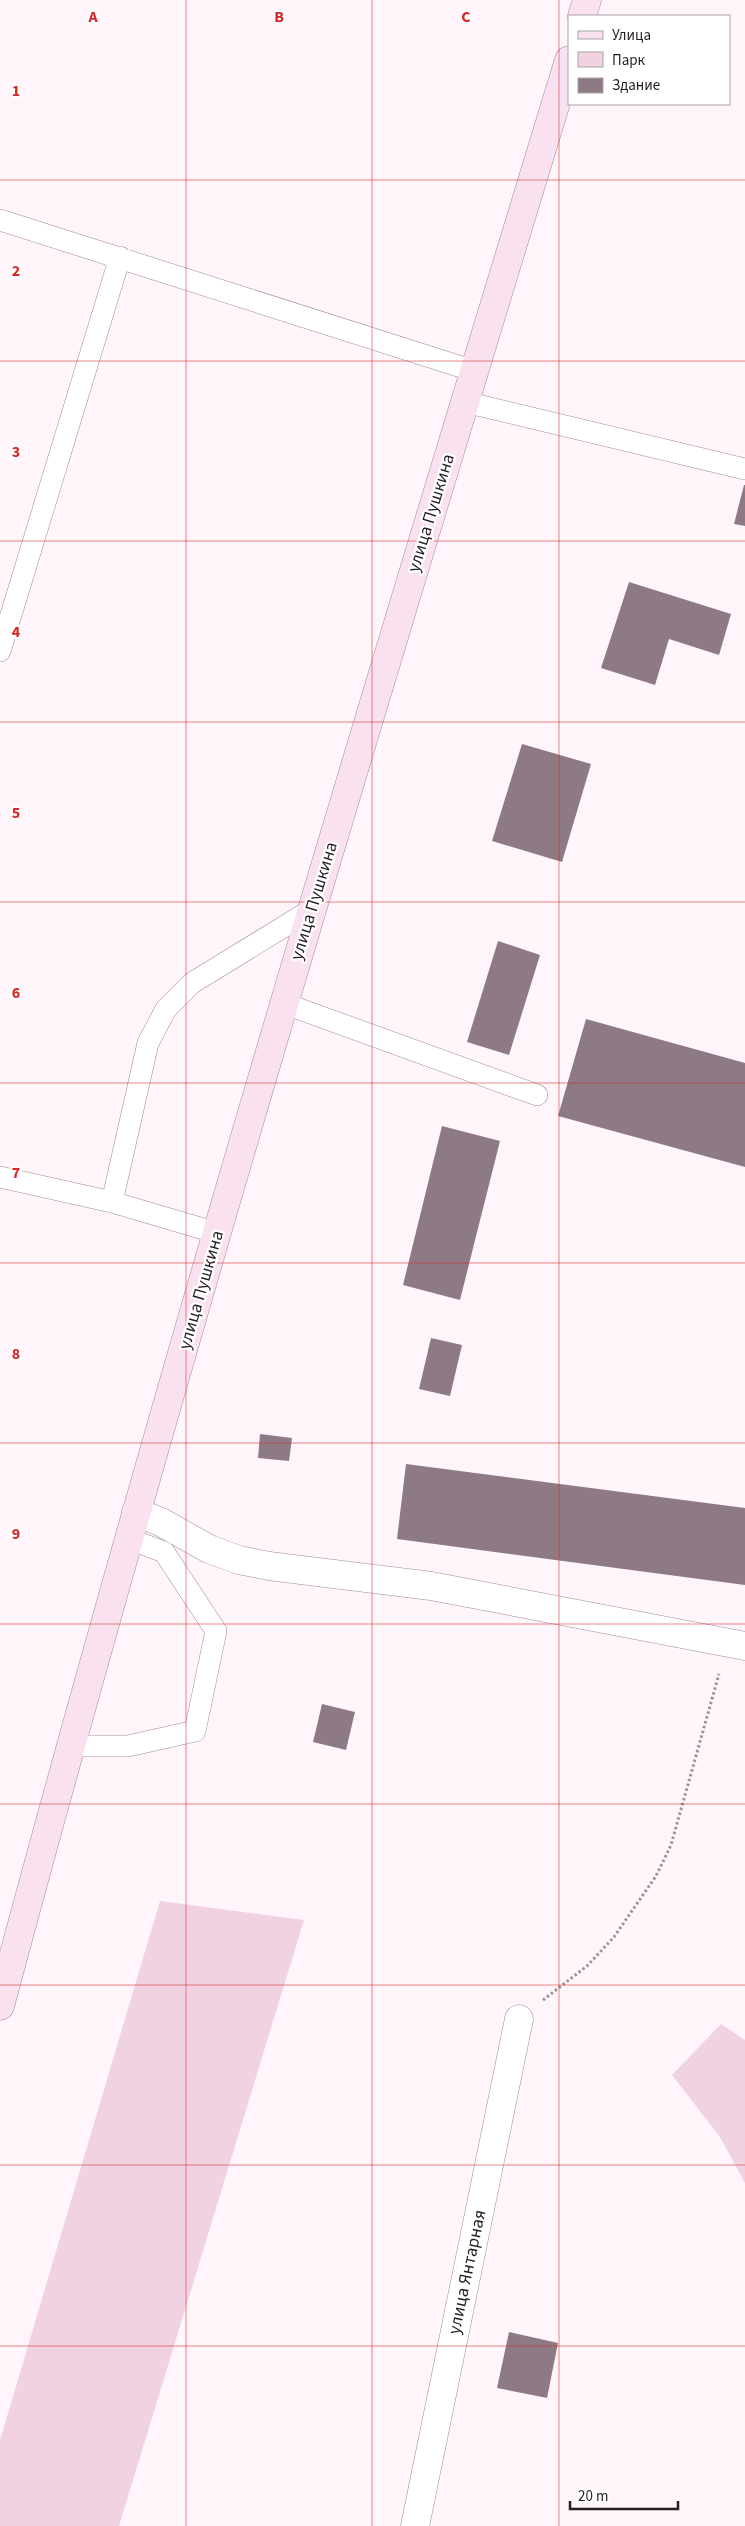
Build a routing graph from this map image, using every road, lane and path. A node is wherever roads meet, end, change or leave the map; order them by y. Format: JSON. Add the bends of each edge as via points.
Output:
{"nodes":[{"id":1,"x":587,"y":0,"type":"edge"},
{"id":2,"x":582,"y":15,"type":"edge"},
{"id":3,"x":568,"y":63,"type":"edge"},
{"id":4,"x":0,"y":220,"type":"edge"},
{"id":5,"x":120,"y":257,"type":"junction"},
{"id":6,"x":474,"y":371,"type":"junction"},
{"id":7,"x":465,"y":402,"type":"junction"},
{"id":8,"x":745,"y":469,"type":"edge"},
{"id":9,"x":0,"y":651,"type":"edge"},
{"id":10,"x":311,"y":910,"type":"junction"},
{"id":11,"x":283,"y":1003,"type":"junction"},
{"id":12,"x":537,"y":1095,"type":"dead end"},
{"id":13,"x":0,"y":1177,"type":"edge"},
{"id":14,"x":112,"y":1202,"type":"junction"},
{"id":15,"x":217,"y":1233,"type":"junction"},
{"id":16,"x":136,"y":1512,"type":"junction"},
{"id":17,"x":129,"y":1539,"type":"junction"},
{"id":18,"x":736,"y":1645,"type":"edge"},
{"id":19,"x":70,"y":1746,"type":"junction"},
{"id":20,"x":0,"y":2006,"type":"edge"},
{"id":21,"x":519,"y":2019,"type":"joint"},
{"id":22,"x":415,"y":2526,"type":"edge"}],
"edges":[{"from":1,"to":2,"type":"street"},
{"from":3,"to":6,"type":"street","name":"улица Пушкина"},
{"from":4,"to":5,"type":"lane"},
{"from":5,"to":6,"type":"lane"},
{"from":5,"to":9,"type":"lane"},
{"from":6,"to":7,"type":"street","name":"улица Пушкина"},
{"from":7,"to":8,"type":"lane"},
{"from":7,"to":10,"type":"street","name":"улица Пушкина"},
{"from":10,"to":11,"type":"street","name":"улица Пушкина"},
{"from":10,"to":14,"type":"lane","via":[[192,983],[166,1009],[148,1043]]},
{"from":11,"to":12,"type":"lane"},
{"from":11,"to":15,"type":"street","name":"улица Пушкина"},
{"from":13,"to":14,"type":"lane"},
{"from":14,"to":15,"type":"lane"},
{"from":15,"to":16,"type":"street","name":"улица Пушкина"},
{"from":16,"to":17,"type":"street","name":"улица Пушкина"},
{"from":16,"to":18,"type":"street","via":[[209,1549],[239,1560],[431,1586]]},
{"from":17,"to":19,"type":"street","name":"улица Пушкина"},
{"from":17,"to":19,"type":"lane","via":[[164,1552],[216,1631],[195,1731],[128,1746]]},
{"from":18,"to":21,"type":"path","via":[[671,1845],[656,1876],[614,1937],[587,1966]]},
{"from":19,"to":20,"type":"street","name":"улица Пушкина"},
{"from":21,"to":22,"type":"street","name":"улица Янтарная"}]}
